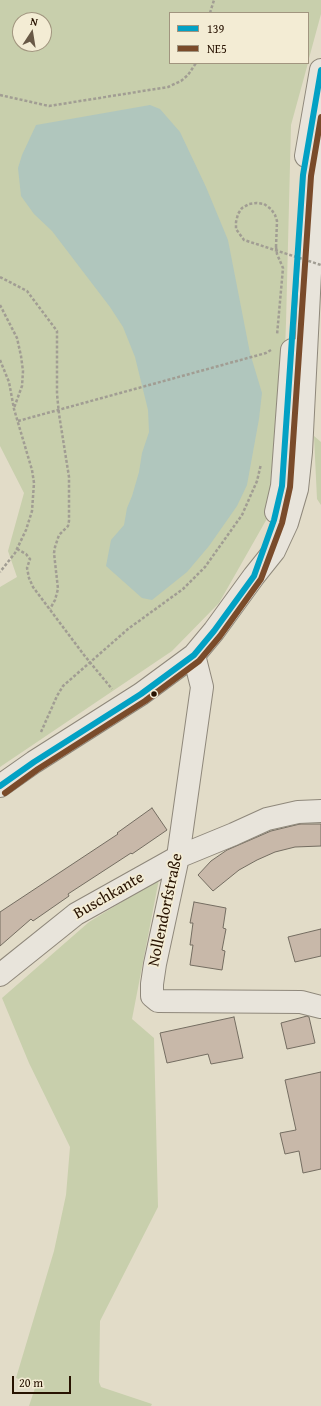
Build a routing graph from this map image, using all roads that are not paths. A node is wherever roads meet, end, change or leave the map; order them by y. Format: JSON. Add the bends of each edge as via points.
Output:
{"nodes":[{"id":1,"x":321,"y":70,"type":"edge"},
{"id":2,"x":321,"y":139,"type":"edge"},
{"id":3,"x":254,"y":576,"type":"junction"},
{"id":4,"x":194,"y":654,"type":"junction"},
{"id":5,"x":0,"y":786,"type":"edge"},
{"id":6,"x":321,"y":811,"type":"edge"},
{"id":7,"x":178,"y":857,"type":"junction"},
{"id":8,"x":0,"y":975,"type":"edge"},
{"id":9,"x":321,"y":1007,"type":"edge"}],
"edges":[{"from":1,"to":3,"type":"street","via":[[303,175],[282,486],[274,520]]},
{"from":2,"to":3,"type":"street","via":[[315,174],[302,452],[297,489],[287,523],[274,551]]},
{"from":3,"to":4,"type":"street","via":[[214,632]]},
{"from":4,"to":5,"type":"street","via":[[141,694]]},
{"from":4,"to":7,"type":"street","name":"Nollendorfstraße","via":[[202,687]]},
{"from":6,"to":7,"type":"street","name":"Buschkante","via":[[298,812],[267,819]]},
{"from":7,"to":8,"type":"street","name":"Buschkante","via":[[76,914]]},
{"from":7,"to":9,"type":"street","name":"Nollendorfstraße","via":[[155,964],[152,996],[158,1001],[302,1002]]}]}
